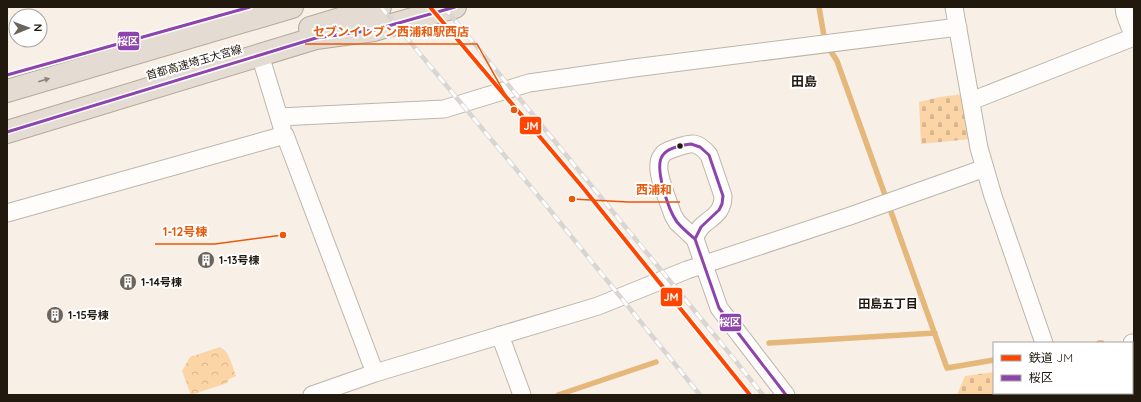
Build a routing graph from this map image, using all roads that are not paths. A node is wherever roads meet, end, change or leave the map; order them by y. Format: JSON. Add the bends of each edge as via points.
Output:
{"nodes":[{"id":1,"x":292,"y":7,"type":"edge"},
{"id":2,"x":380,"y":7,"type":"edge"},
{"id":3,"x":411,"y":7,"type":"edge"},
{"id":4,"x":455,"y":7,"type":"edge"},
{"id":5,"x":954,"y":7,"type":"edge"},
{"id":6,"x":1124,"y":7,"type":"edge"},
{"id":7,"x":245,"y":8,"type":"edge"},
{"id":8,"x":958,"y":28,"type":"junction"},
{"id":9,"x":1134,"y":37,"type":"edge"},
{"id":10,"x":316,"y":38,"type":"junction"},
{"id":11,"x":260,"y":55,"type":"junction"},
{"id":12,"x":7,"y":75,"type":"edge"},
{"id":13,"x":7,"y":91,"type":"edge"},
{"id":14,"x":970,"y":101,"type":"junction"},
{"id":15,"x":279,"y":117,"type":"junction"},
{"id":16,"x":7,"y":118,"type":"edge"},
{"id":17,"x":7,"y":132,"type":"edge"},
{"id":18,"x":284,"y":135,"type":"junction"},
{"id":19,"x":985,"y":168,"type":"junction"},
{"id":20,"x":7,"y":213,"type":"edge"},
{"id":21,"x":695,"y":239,"type":"junction"},
{"id":22,"x":703,"y":264,"type":"junction"},
{"id":23,"x":500,"y":335,"type":"junction"},
{"id":24,"x":1044,"y":342,"type":"edge"},
{"id":25,"x":375,"y":372,"type":"junction"},
{"id":26,"x":312,"y":395,"type":"edge"},
{"id":27,"x":522,"y":395,"type":"edge"},
{"id":28,"x":786,"y":395,"type":"edge"}],
"edges":[{"from":13,"to":1,"type":"highway","one_way":true},
{"from":2,"to":16,"type":"highway","name":"首都高速埼玉大宮線"},
{"from":3,"to":10,"type":"highway"},
{"from":4,"to":10,"type":"highway","via":[[374,30]]},
{"from":5,"to":8,"type":"street"},
{"from":6,"to":9,"type":"street"},
{"from":7,"to":12,"type":"highway"},
{"from":8,"to":14,"type":"street"},
{"from":8,"to":15,"type":"street","via":[[634,68],[529,84],[444,109]]},
{"from":9,"to":14,"type":"street"},
{"from":10,"to":11,"type":"highway"},
{"from":11,"to":15,"type":"street"},
{"from":11,"to":17,"type":"highway"},
{"from":14,"to":19,"type":"street"},
{"from":15,"to":18,"type":"street"},
{"from":18,"to":20,"type":"street"},
{"from":18,"to":25,"type":"street"},
{"from":19,"to":22,"type":"street"},
{"from":19,"to":24,"type":"street"},
{"from":21,"to":21,"type":"street","via":[[677,222],[658,170],[663,154],[689,144],[705,150],[709,155],[723,196],[721,208],[699,228]]},
{"from":21,"to":22,"type":"street"},
{"from":22,"to":23,"type":"street","via":[[598,306]]},
{"from":22,"to":28,"type":"street","via":[[719,308]]},
{"from":23,"to":25,"type":"street"},
{"from":23,"to":27,"type":"street"},
{"from":25,"to":26,"type":"street"}]}
